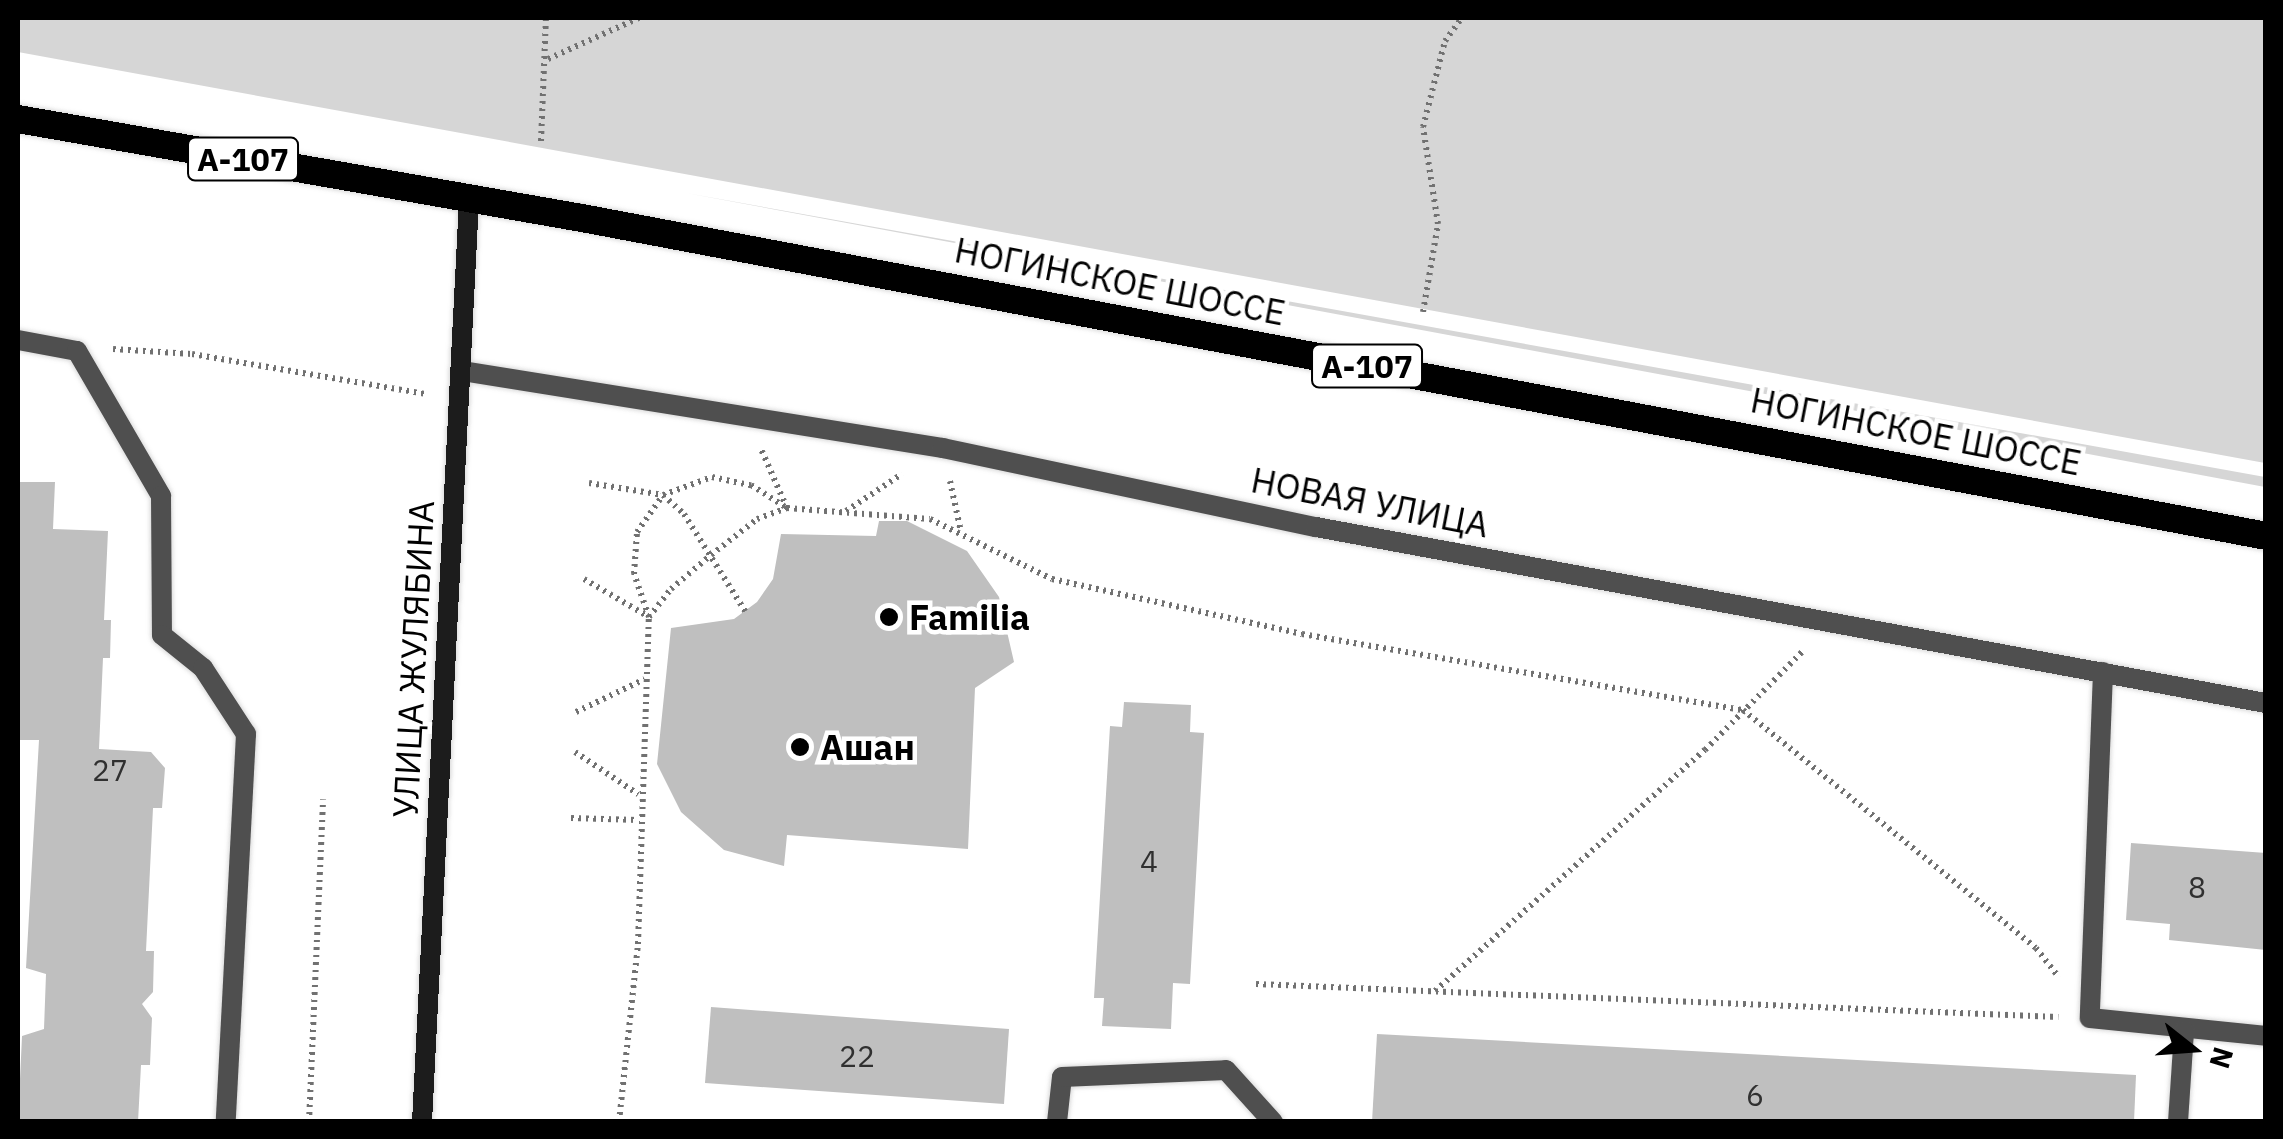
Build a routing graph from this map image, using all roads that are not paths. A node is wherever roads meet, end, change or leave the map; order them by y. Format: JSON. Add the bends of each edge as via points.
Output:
{"nodes":[{"id":1,"x":18,"y":120,"type":"edge"},
{"id":2,"x":469,"y":199,"type":"junction"},
{"id":3,"x":18,"y":340,"type":"edge"},
{"id":4,"x":462,"y":371,"type":"junction"},
{"id":5,"x":2266,"y":536,"type":"edge"},
{"id":6,"x":2103,"y":672,"type":"junction"},
{"id":7,"x":2266,"y":703,"type":"edge"},
{"id":8,"x":2184,"y":1031,"type":"junction"},
{"id":9,"x":2266,"y":1036,"type":"edge"},
{"id":10,"x":226,"y":1122,"type":"edge"},
{"id":11,"x":422,"y":1122,"type":"edge"},
{"id":12,"x":1056,"y":1122,"type":"edge"},
{"id":13,"x":1273,"y":1122,"type":"edge"},
{"id":14,"x":2178,"y":1122,"type":"edge"}],
"edges":[{"from":1,"to":2,"type":"highway","name":"НОГИНСКОЕ ШОССЕ","number":"А-107"},
{"from":2,"to":4,"type":"main road","name":"УЛИЦА ЖУЛЯБИНА"},
{"from":2,"to":5,"type":"highway","name":"НОГИНСКОЕ ШОССЕ","number":"А-107"},
{"from":3,"to":10,"type":"street","via":[[77,351],[161,496],[162,635],[203,668],[246,734]]},
{"from":4,"to":6,"type":"street","name":"НОВАЯ УЛИЦА","via":[[943,448],[1316,526]]},
{"from":4,"to":11,"type":"main road","name":"УЛИЦА ЖУЛЯБИНА"},
{"from":6,"to":7,"type":"street","name":"НОВАЯ УЛИЦА"},
{"from":6,"to":8,"type":"street","via":[[2090,1018]]},
{"from":8,"to":9,"type":"street"},
{"from":8,"to":14,"type":"street"},
{"from":12,"to":13,"type":"street","via":[[1062,1077],[1226,1070]]}]}
